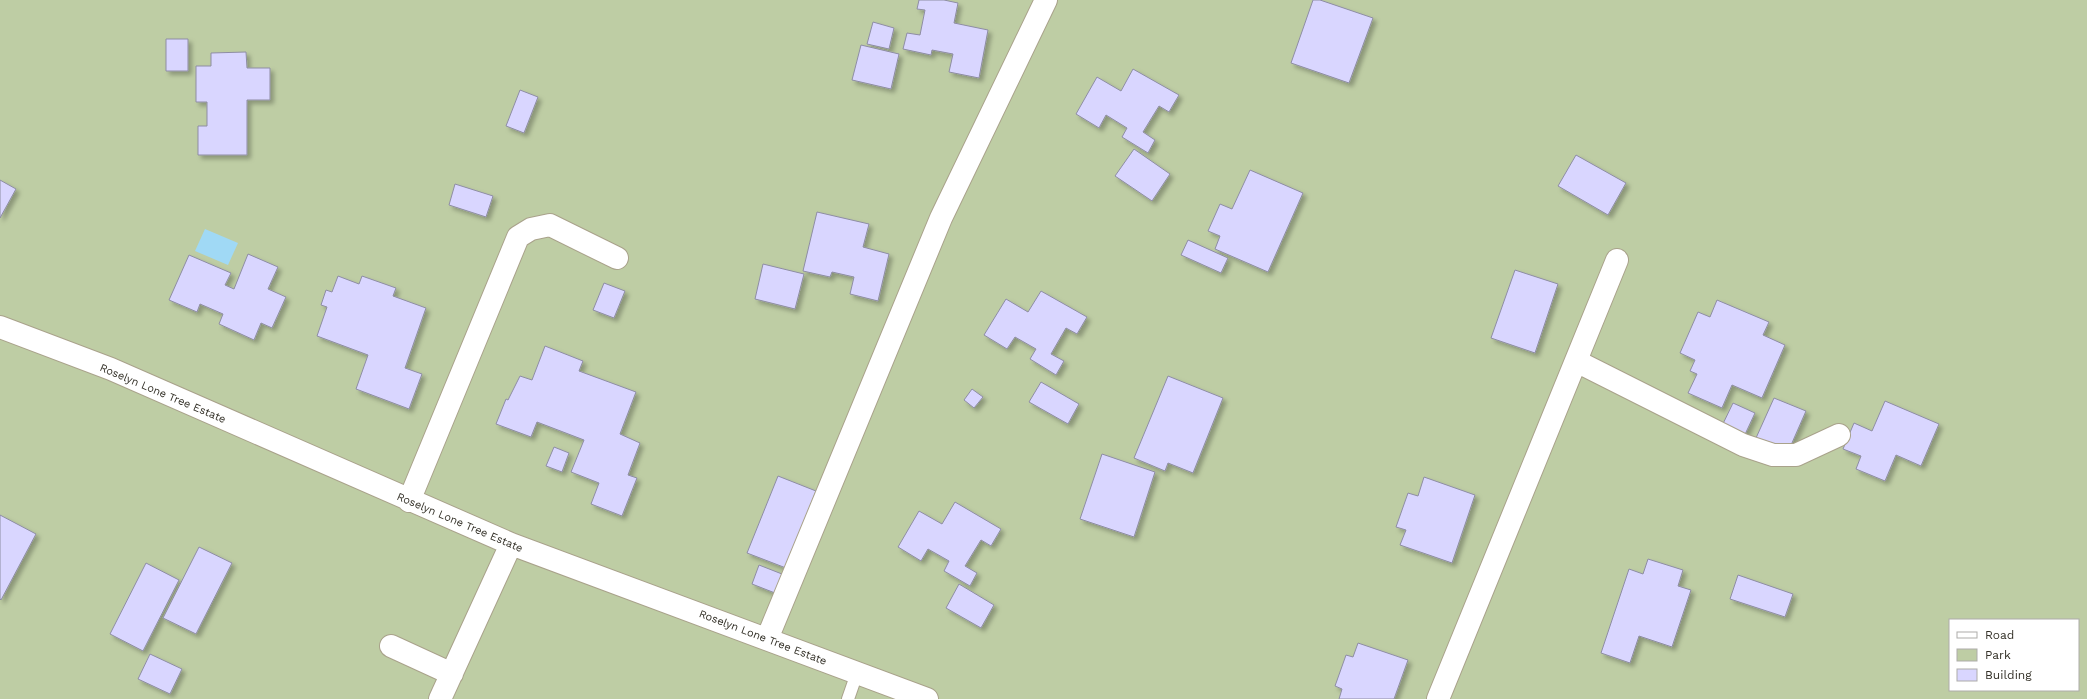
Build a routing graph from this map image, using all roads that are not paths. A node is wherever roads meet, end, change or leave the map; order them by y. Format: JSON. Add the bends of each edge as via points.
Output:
{"nodes":[{"id":1,"x":1046,"y":0,"type":"edge"},
{"id":2,"x":617,"y":258,"type":"dead end"},
{"id":3,"x":1617,"y":260,"type":"dead end"},
{"id":4,"x":0,"y":327,"type":"edge"},
{"id":5,"x":1576,"y":361,"type":"junction"},
{"id":6,"x":1839,"y":435,"type":"dead end"},
{"id":7,"x":410,"y":501,"type":"junction"},
{"id":8,"x":511,"y":544,"type":"junction"},
{"id":9,"x":767,"y":639,"type":"junction"},
{"id":10,"x":391,"y":646,"type":"dead end"},
{"id":11,"x":857,"y":673,"type":"junction"},
{"id":12,"x":452,"y":674,"type":"junction"},
{"id":13,"x":440,"y":699,"type":"edge"},
{"id":14,"x":848,"y":699,"type":"edge"},
{"id":15,"x":927,"y":699,"type":"edge"},
{"id":16,"x":1438,"y":699,"type":"edge"}],
"edges":[{"from":1,"to":9,"type":"street","via":[[941,218]]},
{"from":2,"to":7,"type":"street","via":[[550,225],[531,229],[518,237]]},
{"from":3,"to":5,"type":"street"},
{"from":4,"to":7,"type":"street","name":"Roselyn Lone Tree Estate","via":[[111,370]]},
{"from":5,"to":6,"type":"street","via":[[1743,445],[1773,455],[1796,455]]},
{"from":5,"to":16,"type":"street"},
{"from":7,"to":8,"type":"street","name":"Roselyn Lone Tree Estate"},
{"from":8,"to":9,"type":"street","name":"Roselyn Lone Tree Estate"},
{"from":8,"to":12,"type":"street"},
{"from":9,"to":11,"type":"street","name":"Roselyn Lone Tree Estate"},
{"from":10,"to":12,"type":"street"},
{"from":11,"to":14,"type":"lane"},
{"from":11,"to":15,"type":"street","name":"Roselyn Lone Tree Estate"},
{"from":12,"to":13,"type":"street"}]}
